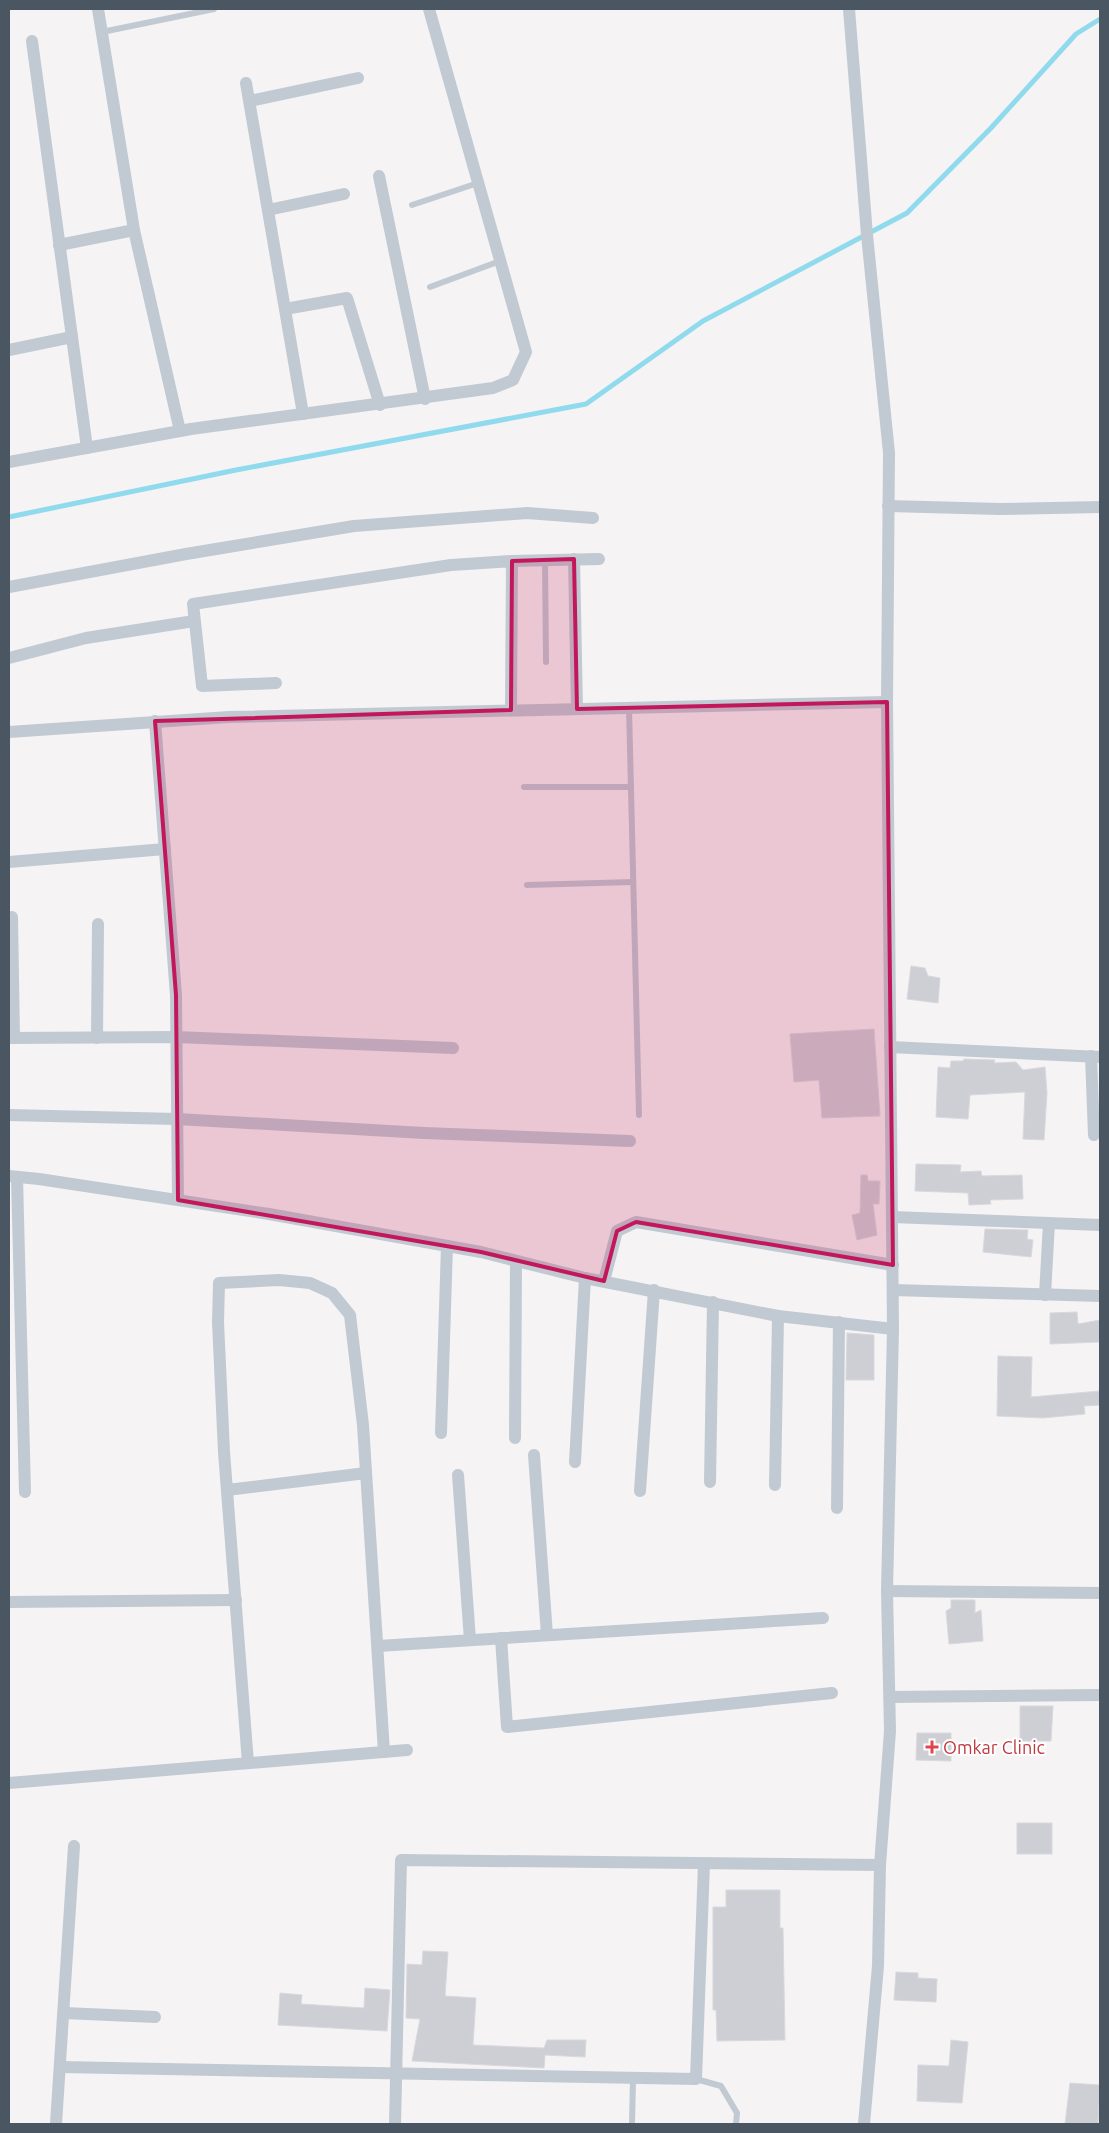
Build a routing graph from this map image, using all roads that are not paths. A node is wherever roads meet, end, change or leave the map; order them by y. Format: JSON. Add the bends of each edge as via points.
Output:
{"nodes":[{"id":1,"x":98,"y":9,"type":"edge"},
{"id":2,"x":214,"y":9,"type":"edge"},
{"id":3,"x":429,"y":9,"type":"edge"},
{"id":4,"x":849,"y":9,"type":"edge"},
{"id":5,"x":102,"y":32,"type":"junction"},
{"id":6,"x":32,"y":41,"type":"dead end"},
{"id":7,"x":358,"y":78,"type":"dead end"},
{"id":8,"x":246,"y":83,"type":"dead end"},
{"id":9,"x":250,"y":101,"type":"junction"},
{"id":10,"x":379,"y":176,"type":"dead end"},
{"id":11,"x":478,"y":183,"type":"junction"},
{"id":12,"x":344,"y":194,"type":"dead end"},
{"id":13,"x":412,"y":205,"type":"dead end"},
{"id":14,"x":268,"y":210,"type":"junction"},
{"id":15,"x":134,"y":230,"type":"junction"},
{"id":16,"x":59,"y":246,"type":"junction"},
{"id":17,"x":500,"y":261,"type":"junction"},
{"id":18,"x":430,"y":287,"type":"dead end"},
{"id":19,"x":285,"y":309,"type":"junction"},
{"id":20,"x":72,"y":337,"type":"junction"},
{"id":21,"x":9,"y":350,"type":"edge"},
{"id":22,"x":425,"y":399,"type":"junction"},
{"id":23,"x":380,"y":404,"type":"junction"},
{"id":24,"x":303,"y":414,"type":"junction"},
{"id":25,"x":180,"y":431,"type":"junction"},
{"id":26,"x":86,"y":448,"type":"junction"},
{"id":27,"x":9,"y":462,"type":"edge"},
{"id":28,"x":888,"y":506,"type":"junction"},
{"id":29,"x":1100,"y":507,"type":"edge"},
{"id":30,"x":593,"y":518,"type":"dead end"},
{"id":31,"x":574,"y":559,"type":"junction"},
{"id":32,"x":599,"y":559,"type":"dead end"},
{"id":33,"x":544,"y":560,"type":"junction"},
{"id":34,"x":512,"y":561,"type":"junction"},
{"id":35,"x":9,"y":587,"type":"edge"},
{"id":36,"x":194,"y":622,"type":"junction"},
{"id":37,"x":9,"y":658,"type":"edge"},
{"id":38,"x":546,"y":662,"type":"dead end"},
{"id":39,"x":276,"y":683,"type":"dead end"},
{"id":40,"x":887,"y":702,"type":"junction"},
{"id":41,"x":629,"y":708,"type":"junction"},
{"id":42,"x":577,"y":709,"type":"junction"},
{"id":43,"x":511,"y":710,"type":"junction"},
{"id":44,"x":155,"y":721,"type":"junction"},
{"id":45,"x":9,"y":732,"type":"edge"},
{"id":46,"x":524,"y":787,"type":"dead end"},
{"id":47,"x":631,"y":787,"type":"junction"},
{"id":48,"x":165,"y":849,"type":"junction"},
{"id":49,"x":9,"y":862,"type":"edge"},
{"id":50,"x":633,"y":882,"type":"junction"},
{"id":51,"x":527,"y":885,"type":"dead end"},
{"id":52,"x":12,"y":917,"type":"dead end"},
{"id":53,"x":98,"y":924,"type":"dead end"},
{"id":54,"x":176,"y":1037,"type":"junction"},
{"id":55,"x":11,"y":1038,"type":"edge"},
{"id":56,"x":97,"y":1038,"type":"junction"},
{"id":57,"x":890,"y":1047,"type":"junction"},
{"id":58,"x":453,"y":1048,"type":"dead end"},
{"id":59,"x":1096,"y":1057,"type":"edge"},
{"id":60,"x":9,"y":1115,"type":"edge"},
{"id":61,"x":639,"y":1115,"type":"dead end"},
{"id":62,"x":177,"y":1118,"type":"junction"},
{"id":63,"x":1094,"y":1135,"type":"dead end"},
{"id":64,"x":630,"y":1141,"type":"dead end"},
{"id":65,"x":13,"y":1176,"type":"edge"},
{"id":66,"x":178,"y":1200,"type":"junction"},
{"id":67,"x":892,"y":1217,"type":"junction"},
{"id":68,"x":1049,"y":1223,"type":"junction"},
{"id":69,"x":1100,"y":1224,"type":"edge"},
{"id":70,"x":447,"y":1246,"type":"junction"},
{"id":71,"x":516,"y":1261,"type":"junction"},
{"id":72,"x":893,"y":1265,"type":"junction"},
{"id":73,"x":585,"y":1278,"type":"junction"},
{"id":74,"x":604,"y":1281,"type":"junction"},
{"id":75,"x":654,"y":1290,"type":"junction"},
{"id":76,"x":893,"y":1290,"type":"junction"},
{"id":77,"x":1045,"y":1294,"type":"junction"},
{"id":78,"x":1100,"y":1296,"type":"edge"},
{"id":79,"x":713,"y":1302,"type":"junction"},
{"id":80,"x":778,"y":1316,"type":"junction"},
{"id":81,"x":839,"y":1322,"type":"junction"},
{"id":82,"x":893,"y":1329,"type":"junction"},
{"id":83,"x":442,"y":1433,"type":"dead end"},
{"id":84,"x":514,"y":1438,"type":"dead end"},
{"id":85,"x":534,"y":1455,"type":"dead end"},
{"id":86,"x":575,"y":1462,"type":"dead end"},
{"id":87,"x":366,"y":1473,"type":"junction"},
{"id":88,"x":458,"y":1475,"type":"dead end"},
{"id":89,"x":710,"y":1482,"type":"dead end"},
{"id":90,"x":775,"y":1485,"type":"dead end"},
{"id":91,"x":227,"y":1490,"type":"junction"},
{"id":92,"x":640,"y":1490,"type":"dead end"},
{"id":93,"x":25,"y":1492,"type":"dead end"},
{"id":94,"x":837,"y":1508,"type":"dead end"},
{"id":95,"x":887,"y":1591,"type":"junction"},
{"id":96,"x":1100,"y":1593,"type":"edge"},
{"id":97,"x":236,"y":1600,"type":"junction"},
{"id":98,"x":9,"y":1602,"type":"edge"},
{"id":99,"x":823,"y":1618,"type":"dead end"},
{"id":100,"x":547,"y":1635,"type":"junction"},
{"id":101,"x":500,"y":1638,"type":"junction"},
{"id":102,"x":470,"y":1640,"type":"junction"},
{"id":103,"x":378,"y":1646,"type":"junction"},
{"id":104,"x":832,"y":1693,"type":"dead end"},
{"id":105,"x":1100,"y":1695,"type":"edge"},
{"id":106,"x":890,"y":1697,"type":"junction"},
{"id":107,"x":407,"y":1750,"type":"dead end"},
{"id":108,"x":384,"y":1752,"type":"junction"},
{"id":109,"x":248,"y":1763,"type":"junction"},
{"id":110,"x":9,"y":1783,"type":"edge"},
{"id":111,"x":74,"y":1846,"type":"dead end"},
{"id":112,"x":704,"y":1864,"type":"junction"},
{"id":113,"x":880,"y":1865,"type":"junction"},
{"id":114,"x":64,"y":2013,"type":"junction"},
{"id":115,"x":155,"y":2017,"type":"dead end"},
{"id":116,"x":60,"y":2067,"type":"junction"},
{"id":117,"x":396,"y":2073,"type":"junction"},
{"id":118,"x":633,"y":2078,"type":"junction"},
{"id":119,"x":696,"y":2079,"type":"junction"},
{"id":120,"x":56,"y":2124,"type":"edge"},
{"id":121,"x":395,"y":2124,"type":"edge"},
{"id":122,"x":632,"y":2124,"type":"edge"},
{"id":123,"x":736,"y":2124,"type":"edge"},
{"id":124,"x":864,"y":2124,"type":"edge"}],
"edges":[{"from":1,"to":5,"type":"street"},
{"from":2,"to":5,"type":"lane"},
{"from":3,"to":11,"type":"street"},
{"from":4,"to":28,"type":"street","via":[[889,453]]},
{"from":5,"to":15,"type":"street"},
{"from":6,"to":16,"type":"street"},
{"from":7,"to":9,"type":"street"},
{"from":8,"to":9,"type":"street"},
{"from":9,"to":14,"type":"street"},
{"from":10,"to":22,"type":"street"},
{"from":11,"to":13,"type":"lane"},
{"from":11,"to":17,"type":"street"},
{"from":12,"to":14,"type":"street"},
{"from":14,"to":19,"type":"street"},
{"from":15,"to":16,"type":"street"},
{"from":15,"to":25,"type":"street"},
{"from":16,"to":20,"type":"street"},
{"from":17,"to":18,"type":"lane"},
{"from":17,"to":22,"type":"street","via":[[526,352],[513,380],[493,388]]},
{"from":19,"to":23,"type":"street","via":[[347,298]]},
{"from":19,"to":24,"type":"street"},
{"from":20,"to":21,"type":"street"},
{"from":20,"to":26,"type":"street"},
{"from":22,"to":23,"type":"street"},
{"from":23,"to":24,"type":"street"},
{"from":24,"to":25,"type":"street"},
{"from":25,"to":26,"type":"street"},
{"from":26,"to":27,"type":"street"},
{"from":28,"to":29,"type":"street"},
{"from":28,"to":40,"type":"street"},
{"from":30,"to":35,"type":"street","via":[[527,513],[354,526]]},
{"from":31,"to":32,"type":"street"},
{"from":31,"to":33,"type":"street"},
{"from":31,"to":42,"type":"street"},
{"from":33,"to":34,"type":"street"},
{"from":33,"to":38,"type":"lane"},
{"from":34,"to":36,"type":"street","via":[[451,564],[193,604]]},
{"from":34,"to":43,"type":"street"},
{"from":36,"to":37,"type":"street","via":[[86,638]]},
{"from":36,"to":39,"type":"street","via":[[202,686]]},
{"from":40,"to":41,"type":"street"},
{"from":40,"to":57,"type":"street"},
{"from":41,"to":42,"type":"street"},
{"from":41,"to":47,"type":"lane"},
{"from":42,"to":43,"type":"street"},
{"from":43,"to":44,"type":"street","via":[[229,716]]},
{"from":44,"to":45,"type":"street"},
{"from":44,"to":48,"type":"street"},
{"from":46,"to":47,"type":"lane"},
{"from":47,"to":50,"type":"lane"},
{"from":48,"to":49,"type":"street"},
{"from":48,"to":54,"type":"street"},
{"from":50,"to":51,"type":"lane"},
{"from":50,"to":61,"type":"lane"},
{"from":52,"to":55,"type":"street"},
{"from":53,"to":56,"type":"street"},
{"from":54,"to":56,"type":"street"},
{"from":54,"to":58,"type":"street"},
{"from":54,"to":62,"type":"street"},
{"from":55,"to":56,"type":"street"},
{"from":57,"to":59,"type":"street"},
{"from":57,"to":67,"type":"street"},
{"from":59,"to":63,"type":"street"},
{"from":60,"to":62,"type":"street"},
{"from":62,"to":64,"type":"street"},
{"from":62,"to":66,"type":"street"},
{"from":65,"to":66,"type":"street"},
{"from":65,"to":93,"type":"street"},
{"from":66,"to":70,"type":"street"},
{"from":67,"to":68,"type":"street"},
{"from":67,"to":72,"type":"street"},
{"from":68,"to":69,"type":"street"},
{"from":68,"to":77,"type":"street"},
{"from":70,"to":71,"type":"street"},
{"from":70,"to":83,"type":"street"},
{"from":71,"to":73,"type":"street"},
{"from":71,"to":84,"type":"street"},
{"from":72,"to":74,"type":"street","via":[[636,1222],[617,1231]]},
{"from":72,"to":76,"type":"street"},
{"from":73,"to":74,"type":"street"},
{"from":73,"to":86,"type":"street"},
{"from":74,"to":75,"type":"street"},
{"from":75,"to":79,"type":"street"},
{"from":75,"to":92,"type":"street"},
{"from":76,"to":77,"type":"street"},
{"from":76,"to":82,"type":"street"},
{"from":77,"to":78,"type":"street"},
{"from":79,"to":80,"type":"street"},
{"from":79,"to":89,"type":"street"},
{"from":80,"to":81,"type":"street"},
{"from":80,"to":90,"type":"street"},
{"from":81,"to":82,"type":"street"},
{"from":81,"to":94,"type":"street"},
{"from":82,"to":95,"type":"street"},
{"from":85,"to":100,"type":"street"},
{"from":87,"to":91,"type":"street"},
{"from":87,"to":91,"type":"street","via":[[356,1356],[350,1316],[344,1308],[332,1293],[310,1283],[279,1280],[219,1282],[218,1322]]},
{"from":87,"to":103,"type":"street"},
{"from":88,"to":102,"type":"street"},
{"from":91,"to":97,"type":"street"},
{"from":95,"to":96,"type":"street"},
{"from":95,"to":106,"type":"street"},
{"from":97,"to":98,"type":"street"},
{"from":97,"to":109,"type":"street"},
{"from":99,"to":100,"type":"street"},
{"from":100,"to":101,"type":"street"},
{"from":101,"to":102,"type":"street"},
{"from":101,"to":104,"type":"street","via":[[506,1727]]},
{"from":102,"to":103,"type":"street"},
{"from":103,"to":108,"type":"street"},
{"from":105,"to":106,"type":"street"},
{"from":106,"to":113,"type":"street"},
{"from":107,"to":108,"type":"street"},
{"from":108,"to":109,"type":"street"},
{"from":109,"to":110,"type":"street"},
{"from":111,"to":114,"type":"street"},
{"from":112,"to":113,"type":"street"},
{"from":112,"to":117,"type":"street","via":[[401,1860]]},
{"from":112,"to":119,"type":"street"},
{"from":113,"to":124,"type":"street","via":[[878,1966]]},
{"from":114,"to":115,"type":"street"},
{"from":114,"to":116,"type":"street"},
{"from":116,"to":117,"type":"street"},
{"from":116,"to":120,"type":"street"},
{"from":117,"to":118,"type":"street"},
{"from":117,"to":121,"type":"street"},
{"from":118,"to":119,"type":"street"},
{"from":118,"to":122,"type":"lane"},
{"from":119,"to":123,"type":"lane","via":[[720,2086],[737,2113]]}]}
